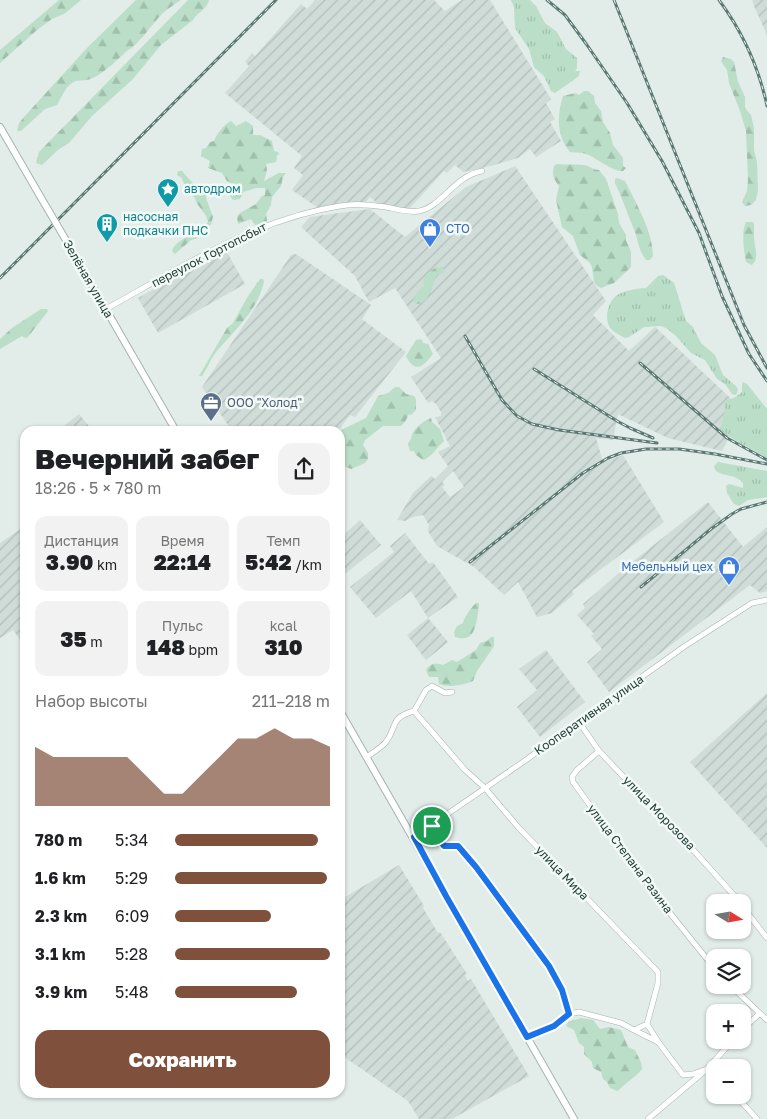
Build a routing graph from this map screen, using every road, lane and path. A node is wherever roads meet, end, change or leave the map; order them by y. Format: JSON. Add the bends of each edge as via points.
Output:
{"nodes":[{"id":1,"x":0,"y":127,"type":"edge"},
{"id":2,"x":482,"y":171,"type":"dead end"},
{"id":3,"x":106,"y":309,"type":"junction"},
{"id":4,"x":173,"y":426,"type":"edge"},
{"id":5,"x":767,"y":600,"type":"edge"},
{"id":6,"x":452,"y":692,"type":"dead end"},
{"id":7,"x":414,"y":711,"type":"junction"},
{"id":8,"x":345,"y":720,"type":"edge"},
{"id":9,"x":579,"y":722,"type":"junction"},
{"id":10,"x":599,"y":751,"type":"junction"},
{"id":11,"x":367,"y":757,"type":"junction"},
{"id":12,"x":485,"y":788,"type":"junction"},
{"id":13,"x":432,"y":826,"type":"junction"},
{"id":14,"x":414,"y":837,"type":"junction"},
{"id":15,"x":733,"y":894,"type":"edge"},
{"id":16,"x":751,"y":918,"type":"edge"},
{"id":17,"x":767,"y":938,"type":"edge"},
{"id":18,"x":706,"y":957,"type":"edge"},
{"id":19,"x":739,"y":994,"type":"edge"},
{"id":20,"x":569,"y":1014,"type":"junction"},
{"id":21,"x":759,"y":1014,"type":"junction"},
{"id":22,"x":767,"y":1020,"type":"edge"},
{"id":23,"x":751,"y":1022,"type":"edge"},
{"id":24,"x":647,"y":1024,"type":"junction"},
{"id":25,"x":634,"y":1030,"type":"junction"},
{"id":26,"x":527,"y":1037,"type":"junction"},
{"id":27,"x":659,"y":1042,"type":"junction"},
{"id":28,"x":725,"y":1049,"type":"edge"},
{"id":29,"x":716,"y":1059,"type":"edge"},
{"id":30,"x":706,"y":1069,"type":"edge"},
{"id":31,"x":706,"y":1070,"type":"edge"},
{"id":32,"x":683,"y":1075,"type":"junction"},
{"id":33,"x":687,"y":1086,"type":"junction"},
{"id":34,"x":743,"y":1104,"type":"edge"},
{"id":35,"x":574,"y":1119,"type":"edge"},
{"id":36,"x":648,"y":1119,"type":"edge"},
{"id":37,"x":757,"y":1119,"type":"edge"}],
"edges":[{"from":1,"to":3,"type":"street","name":"Зелёная улица","bridge":true},
{"from":2,"to":3,"type":"street","name":"переулок Гортопсбыт","via":[[467,176],[419,211],[350,205],[308,212],[269,224]]},
{"from":3,"to":4,"type":"street","name":"Зелёная улица"},
{"from":5,"to":9,"type":"street","name":"Кооперативная улица","via":[[752,603],[685,646]]},
{"from":6,"to":7,"type":"street","via":[[445,693],[432,686],[426,690]]},
{"from":7,"to":11,"type":"street","via":[[396,720],[387,741]]},
{"from":7,"to":12,"type":"street","name":"улица Мира","via":[[465,770]]},
{"from":8,"to":11,"type":"street"},
{"from":9,"to":10,"type":"street","name":"улица Морозова"},
{"from":9,"to":12,"type":"street","name":"Кооперативная улица"},
{"from":10,"to":15,"type":"street","name":"улица Морозова"},
{"from":10,"to":18,"type":"street","name":"улица Степана Разина","via":[[573,775],[573,782],[653,892]]},
{"from":11,"to":14,"type":"street"},
{"from":12,"to":13,"type":"street","name":"Кооперативная улица"},
{"from":12,"to":24,"type":"street","name":"улица Мира","via":[[518,827],[658,972]]},
{"from":13,"to":14,"type":"street","name":"Кооперативная улица"},
{"from":13,"to":20,"type":"street","via":[[444,846],[458,846],[476,867],[549,966],[562,990]]},
{"from":14,"to":26,"type":"street"},
{"from":16,"to":17,"type":"street"},
{"from":19,"to":21,"type":"street"},
{"from":20,"to":25,"type":"street","via":[[579,1012],[600,1016]]},
{"from":20,"to":26,"type":"street","via":[[554,1026]]},
{"from":21,"to":22,"type":"street"},
{"from":21,"to":23,"type":"street"},
{"from":24,"to":25,"type":"street"},
{"from":24,"to":27,"type":"street"},
{"from":25,"to":27,"type":"street"},
{"from":26,"to":35,"type":"street"},
{"from":27,"to":32,"type":"street"},
{"from":28,"to":29,"type":"street"},
{"from":30,"to":32,"type":"street"},
{"from":31,"to":33,"type":"street"},
{"from":32,"to":33,"type":"street"},
{"from":33,"to":36,"type":"street"},
{"from":34,"to":37,"type":"street"}]}
